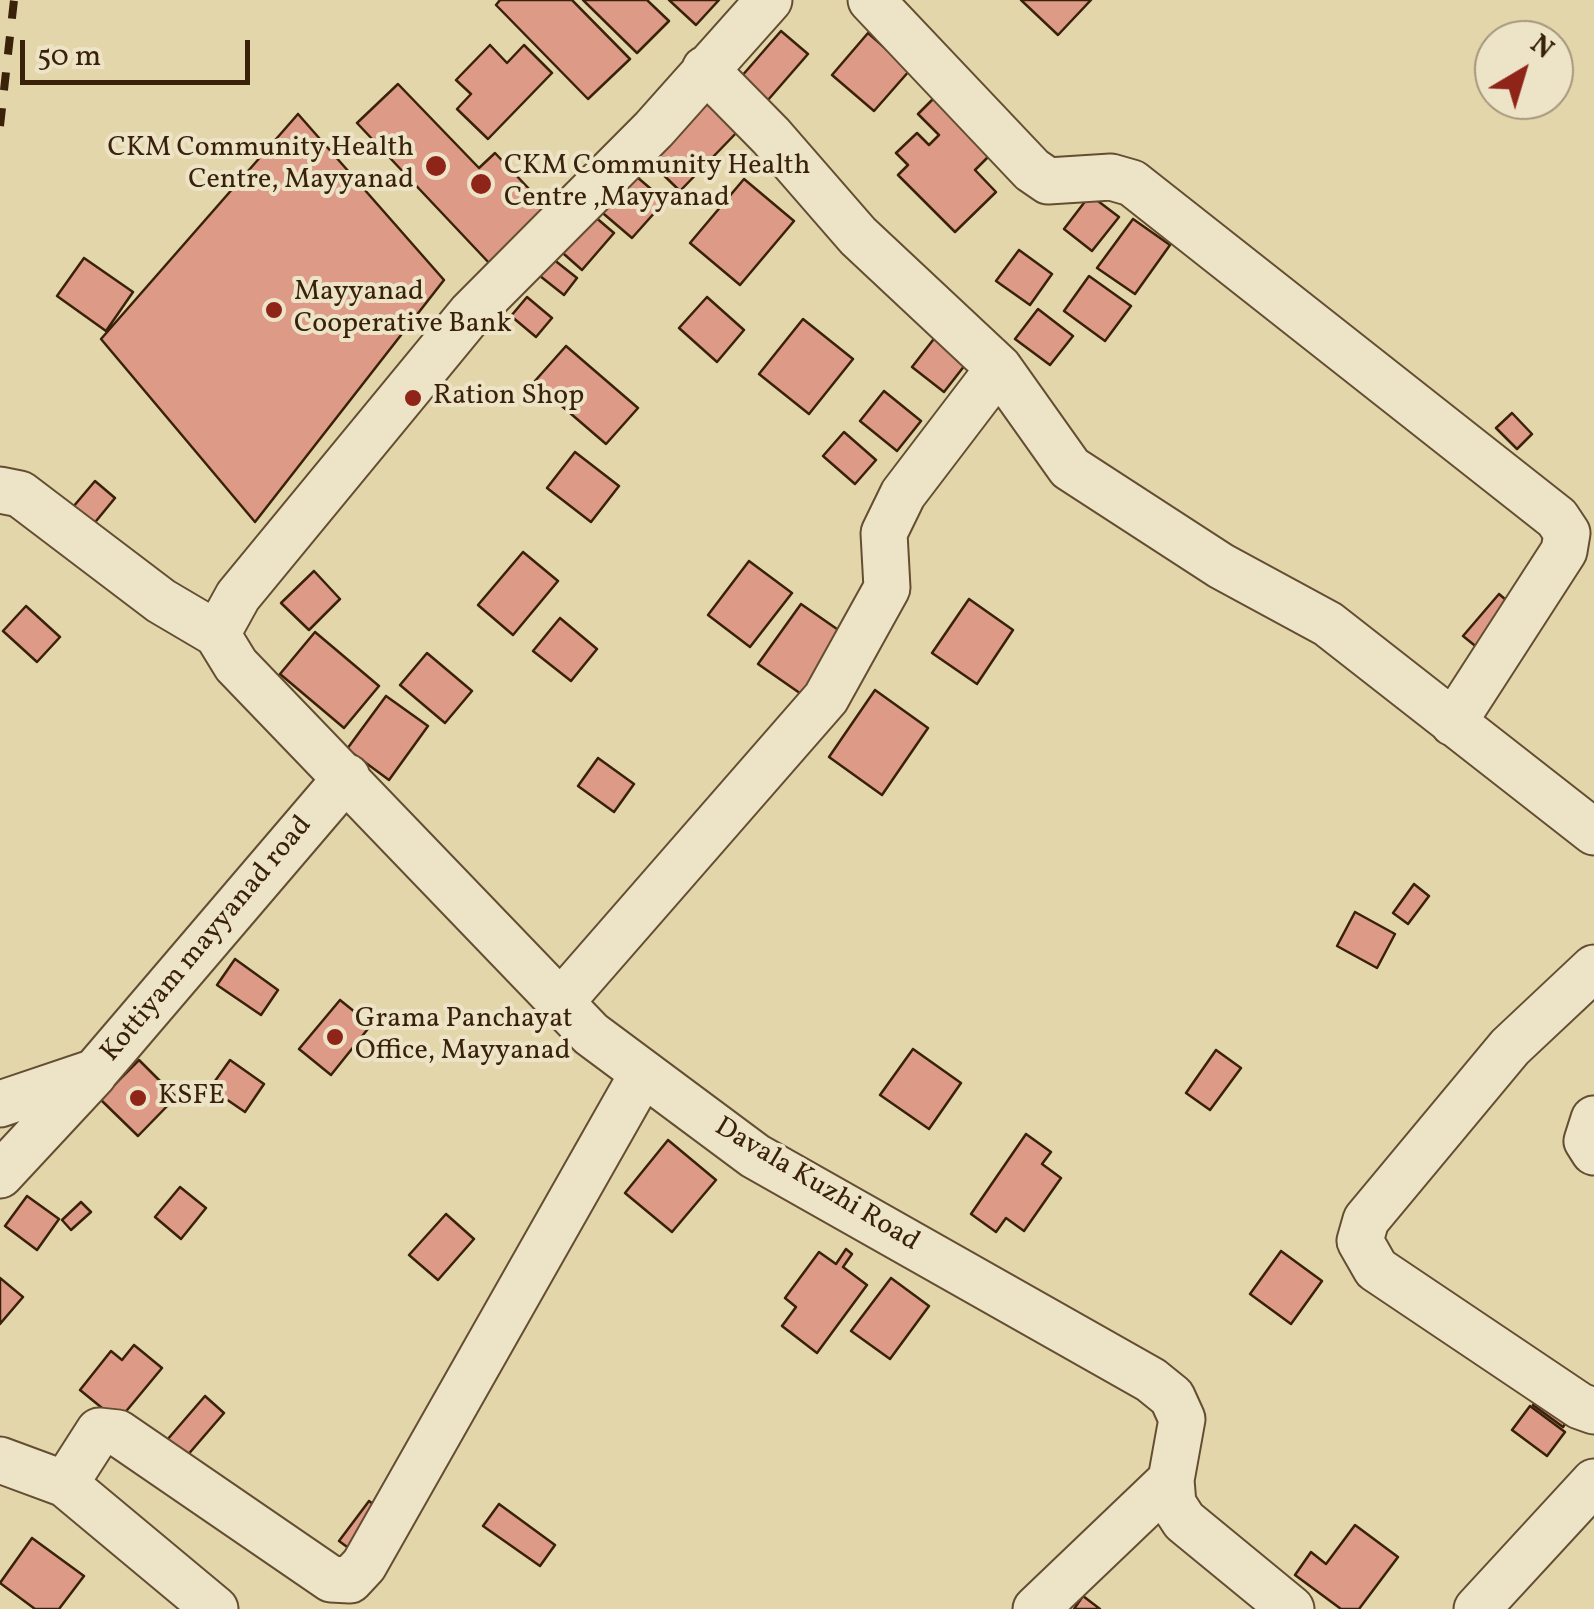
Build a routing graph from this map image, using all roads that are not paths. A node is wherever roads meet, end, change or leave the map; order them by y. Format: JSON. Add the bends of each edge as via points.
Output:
{"nodes":[{"id":1,"x":769,"y":0,"type":"edge"},
{"id":2,"x":870,"y":0,"type":"edge"},
{"id":3,"x":705,"y":70,"type":"junction"},
{"id":4,"x":999,"y":368,"type":"junction"},
{"id":5,"x":0,"y":490,"type":"edge"},
{"id":6,"x":227,"y":615,"type":"junction"},
{"id":7,"x":1453,"y":723,"type":"junction"},
{"id":8,"x":346,"y":777,"type":"junction"},
{"id":9,"x":1594,"y":832,"type":"edge"},
{"id":10,"x":1587,"y":990,"type":"edge"},
{"id":11,"x":559,"y":1004,"type":"junction"},
{"id":12,"x":95,"y":1072,"type":"junction"},
{"id":13,"x":643,"y":1073,"type":"junction"},
{"id":14,"x":0,"y":1104,"type":"edge"},
{"id":15,"x":1594,"y":1119,"type":"edge"},
{"id":16,"x":1594,"y":1152,"type":"edge"},
{"id":17,"x":0,"y":1176,"type":"edge"},
{"id":18,"x":1594,"y":1411,"type":"edge"},
{"id":19,"x":0,"y":1460,"type":"edge"},
{"id":20,"x":1171,"y":1480,"type":"junction"},
{"id":21,"x":1594,"y":1482,"type":"edge"},
{"id":22,"x":66,"y":1484,"type":"junction"},
{"id":23,"x":215,"y":1609,"type":"edge"},
{"id":24,"x":1036,"y":1609,"type":"edge"},
{"id":25,"x":1292,"y":1609,"type":"edge"},
{"id":26,"x":1477,"y":1609,"type":"edge"}],
"edges":[{"from":1,"to":3,"type":"street"},
{"from":2,"to":7,"type":"street","via":[[1032,170],[1048,181],[1132,182],[1557,518],[1567,533],[1564,550]]},
{"from":3,"to":4,"type":"street","via":[[858,236]]},
{"from":3,"to":6,"type":"street","via":[[471,313]]},
{"from":4,"to":7,"type":"street","via":[[1070,468],[1222,566],[1328,624]]},
{"from":4,"to":11,"type":"street","via":[[903,494],[884,533],[887,588],[826,698]]},
{"from":5,"to":6,"type":"street","via":[[20,494],[161,601]]},
{"from":6,"to":8,"type":"street","name":"Davala Kuzhi Road","via":[[236,666]]},
{"from":7,"to":9,"type":"street"},
{"from":8,"to":11,"type":"street","name":"Davala Kuzhi Road"},
{"from":8,"to":12,"type":"street","name":"Kottiyam mayyanad road"},
{"from":10,"to":18,"type":"street","via":[[1510,1047],[1366,1220],[1360,1241],[1376,1269]]},
{"from":11,"to":13,"type":"street","name":"Davala Kuzhi Road"},
{"from":12,"to":14,"type":"street","name":"Kottiyam mayyanad road"},
{"from":12,"to":17,"type":"street"},
{"from":13,"to":20,"type":"street","name":"Davala Kuzhi Road","via":[[755,1156],[1151,1380],[1172,1397],[1182,1418]]},
{"from":13,"to":22,"type":"street","via":[[350,1580],[331,1579],[118,1433],[100,1431]]},
{"from":15,"to":16,"type":"street","via":[[1587,1142]]},
{"from":19,"to":22,"type":"street"},
{"from":20,"to":24,"type":"street"},
{"from":20,"to":25,"type":"street","via":[[1173,1504],[1184,1521]]},
{"from":21,"to":26,"type":"street"},
{"from":22,"to":23,"type":"street"}]}
